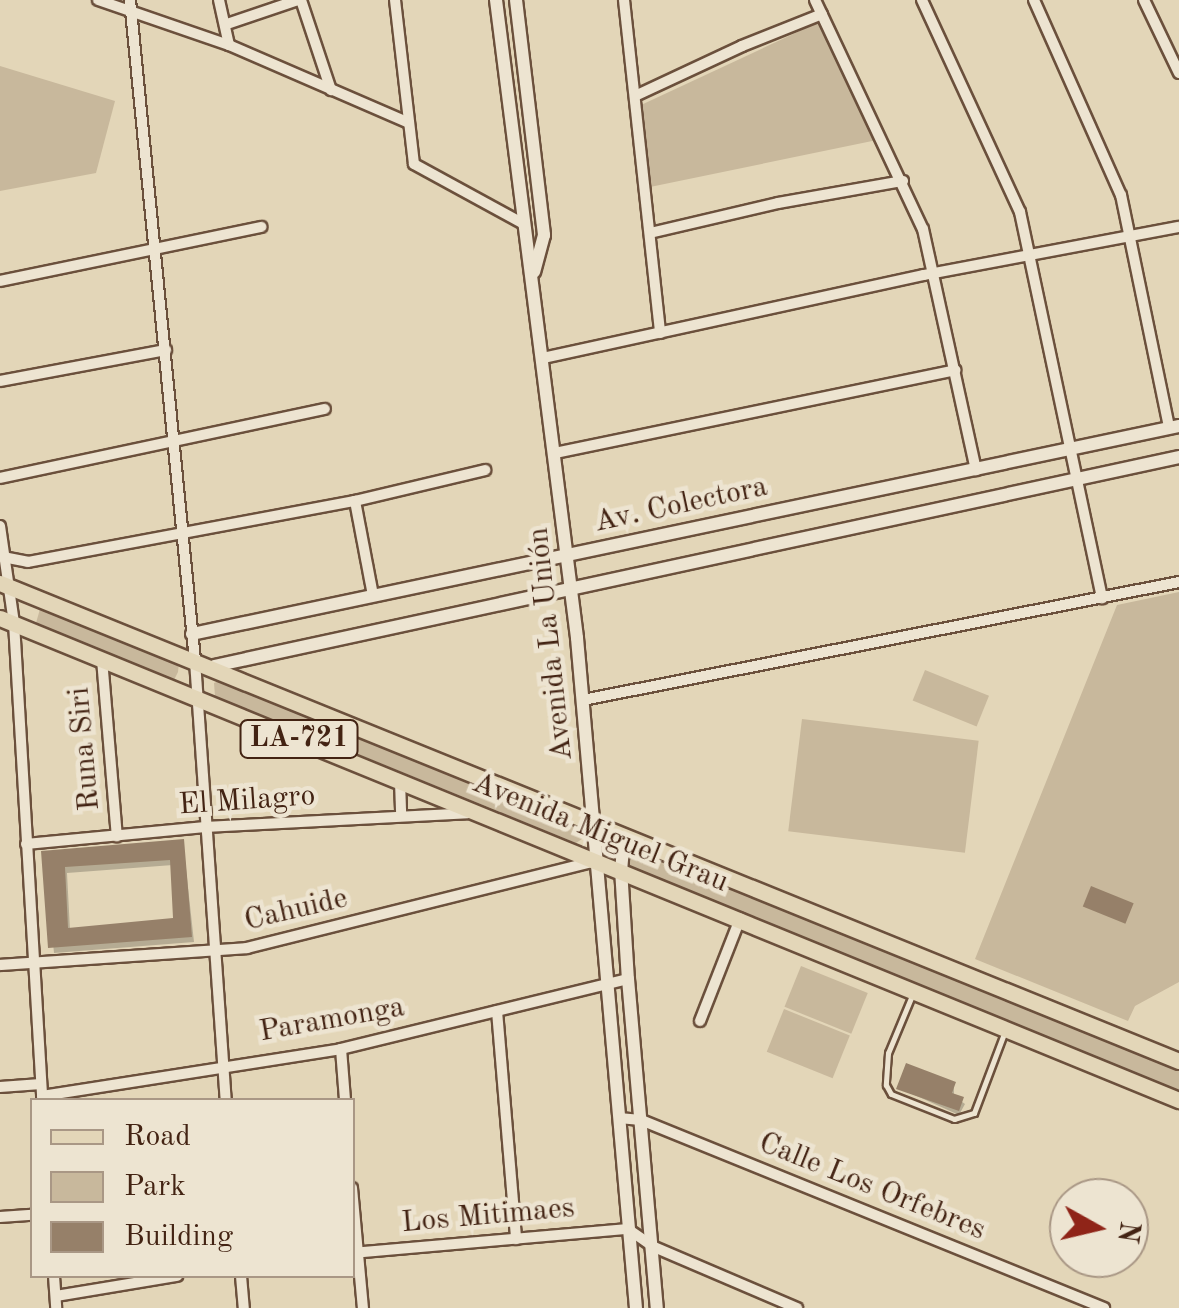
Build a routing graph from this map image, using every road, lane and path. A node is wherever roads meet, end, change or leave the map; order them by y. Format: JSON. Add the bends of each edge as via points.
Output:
{"nodes":[{"id":1,"x":98,"y":0,"type":"edge"},
{"id":2,"x":219,"y":0,"type":"edge"},
{"id":3,"x":300,"y":0,"type":"edge"},
{"id":4,"x":387,"y":0,"type":"edge"},
{"id":5,"x":395,"y":0,"type":"edge"},
{"id":6,"x":496,"y":0,"type":"edge"},
{"id":7,"x":516,"y":0,"type":"edge"},
{"id":8,"x":624,"y":0,"type":"edge"},
{"id":9,"x":815,"y":0,"type":"edge"},
{"id":10,"x":922,"y":0,"type":"edge"},
{"id":11,"x":1034,"y":0,"type":"edge"},
{"id":12,"x":1144,"y":0,"type":"edge"},
{"id":13,"x":132,"y":6,"type":"edge"},
{"id":14,"x":822,"y":14,"type":"junction"},
{"id":15,"x":227,"y":24,"type":"junction"},
{"id":16,"x":229,"y":46,"type":"junction"},
{"id":17,"x":400,"y":50,"type":"junction"},
{"id":18,"x":1179,"y":74,"type":"edge"},
{"id":19,"x":331,"y":90,"type":"junction"},
{"id":20,"x":636,"y":96,"type":"junction"},
{"id":21,"x":409,"y":123,"type":"junction"},
{"id":22,"x":903,"y":182,"type":"junction"},
{"id":23,"x":522,"y":223,"type":"junction"},
{"id":24,"x":1179,"y":227,"type":"edge"},
{"id":25,"x":261,"y":228,"type":"dead end"},
{"id":26,"x":650,"y":234,"type":"junction"},
{"id":27,"x":1130,"y":238,"type":"junction"},
{"id":28,"x":156,"y":249,"type":"junction"},
{"id":29,"x":1030,"y":254,"type":"junction"},
{"id":30,"x":935,"y":272,"type":"junction"},
{"id":31,"x":533,"y":274,"type":"junction"},
{"id":32,"x":0,"y":281,"type":"edge"},
{"id":33,"x":660,"y":333,"type":"junction"},
{"id":34,"x":166,"y":350,"type":"junction"},
{"id":35,"x":543,"y":358,"type":"junction"},
{"id":36,"x":955,"y":370,"type":"junction"},
{"id":37,"x":0,"y":381,"type":"edge"},
{"id":38,"x":325,"y":409,"type":"dead end"},
{"id":39,"x":1174,"y":427,"type":"edge"},
{"id":40,"x":174,"y":441,"type":"junction"},
{"id":41,"x":1073,"y":448,"type":"junction"},
{"id":42,"x":555,"y":453,"type":"junction"},
{"id":43,"x":1179,"y":457,"type":"edge"},
{"id":44,"x":485,"y":470,"type":"dead end"},
{"id":45,"x":976,"y":470,"type":"junction"},
{"id":46,"x":0,"y":478,"type":"edge"},
{"id":47,"x":1080,"y":480,"type":"junction"},
{"id":48,"x":355,"y":501,"type":"junction"},
{"id":49,"x":0,"y":526,"type":"edge"},
{"id":50,"x":182,"y":534,"type":"junction"},
{"id":51,"x":567,"y":554,"type":"junction"},
{"id":52,"x":3,"y":557,"type":"junction"},
{"id":53,"x":1179,"y":582,"type":"edge"},
{"id":54,"x":5,"y":585,"type":"edge"},
{"id":55,"x":571,"y":590,"type":"junction"},
{"id":56,"x":373,"y":595,"type":"junction"},
{"id":57,"x":1102,"y":598,"type":"junction"},
{"id":58,"x":7,"y":621,"type":"edge"},
{"id":59,"x":192,"y":634,"type":"junction"},
{"id":60,"x":102,"y":658,"type":"junction"},
{"id":61,"x":195,"y":661,"type":"junction"},
{"id":62,"x":214,"y":666,"type":"junction"},
{"id":63,"x":197,"y":696,"type":"junction"},
{"id":64,"x":582,"y":700,"type":"junction"},
{"id":65,"x":400,"y":781,"type":"junction"},
{"id":66,"x":472,"y":812,"type":"junction"},
{"id":67,"x":401,"y":816,"type":"junction"},
{"id":68,"x":594,"y":824,"type":"junction"},
{"id":69,"x":205,"y":827,"type":"junction"},
{"id":70,"x":117,"y":836,"type":"junction"},
{"id":71,"x":624,"y":837,"type":"junction"},
{"id":72,"x":26,"y":844,"type":"junction"},
{"id":73,"x":597,"y":860,"type":"junction"},
{"id":74,"x":622,"y":870,"type":"junction"},
{"id":75,"x":740,"y":918,"type":"junction"},
{"id":76,"x":212,"y":951,"type":"junction"},
{"id":77,"x":33,"y":962,"type":"junction"},
{"id":78,"x":0,"y":965,"type":"edge"},
{"id":79,"x":628,"y":980,"type":"junction"},
{"id":80,"x":608,"y":985,"type":"junction"},
{"id":81,"x":914,"y":990,"type":"junction"},
{"id":82,"x":497,"y":1012,"type":"junction"},
{"id":83,"x":700,"y":1022,"type":"dead end"},
{"id":84,"x":1006,"y":1028,"type":"junction"},
{"id":85,"x":341,"y":1049,"type":"junction"},
{"id":86,"x":1179,"y":1061,"type":"edge"},
{"id":87,"x":222,"y":1064,"type":"junction"},
{"id":88,"x":0,"y":1088,"type":"edge"},
{"id":89,"x":42,"y":1094,"type":"edge"},
{"id":90,"x":226,"y":1098,"type":"edge"},
{"id":91,"x":346,"y":1098,"type":"edge"},
{"id":92,"x":1179,"y":1100,"type":"edge"},
{"id":93,"x":620,"y":1118,"type":"junction"},
{"id":94,"x":640,"y":1120,"type":"junction"},
{"id":95,"x":30,"y":1215,"type":"edge"},
{"id":96,"x":0,"y":1217,"type":"edge"},
{"id":97,"x":628,"y":1229,"type":"junction"},
{"id":98,"x":516,"y":1239,"type":"junction"},
{"id":99,"x":652,"y":1246,"type":"junction"},
{"id":100,"x":355,"y":1252,"type":"edge"},
{"id":101,"x":168,"y":1278,"type":"edge"},
{"id":102,"x":241,"y":1278,"type":"edge"},
{"id":103,"x":56,"y":1302,"type":"edge"},
{"id":104,"x":244,"y":1308,"type":"edge"},
{"id":105,"x":362,"y":1308,"type":"edge"},
{"id":106,"x":636,"y":1308,"type":"edge"},
{"id":107,"x":657,"y":1308,"type":"edge"},
{"id":108,"x":797,"y":1308,"type":"edge"},
{"id":109,"x":1104,"y":1308,"type":"edge"}],
"edges":[{"from":1,"to":13,"type":"street"},
{"from":2,"to":15,"type":"street"},
{"from":3,"to":15,"type":"street"},
{"from":3,"to":19,"type":"street"},
{"from":4,"to":17,"type":"street"},
{"from":5,"to":17,"type":"street"},
{"from":6,"to":23,"type":"street","name":"Avenida La Unión"},
{"from":7,"to":31,"type":"street","name":"Avenida La Unión","via":[[544,235]]},
{"from":8,"to":20,"type":"street"},
{"from":9,"to":14,"type":"street"},
{"from":10,"to":29,"type":"street","via":[[1011,185]]},
{"from":11,"to":27,"type":"street","via":[[1113,170]]},
{"from":12,"to":18,"type":"street"},
{"from":13,"to":16,"type":"street"},
{"from":13,"to":28,"type":"street"},
{"from":14,"to":20,"type":"street"},
{"from":14,"to":22,"type":"street"},
{"from":15,"to":16,"type":"street"},
{"from":16,"to":19,"type":"street"},
{"from":17,"to":21,"type":"street"},
{"from":19,"to":21,"type":"street"},
{"from":20,"to":26,"type":"street"},
{"from":21,"to":23,"type":"street","via":[[414,164]]},
{"from":22,"to":26,"type":"street"},
{"from":22,"to":30,"type":"street"},
{"from":23,"to":31,"type":"street","name":"Avenida La Unión"},
{"from":24,"to":27,"type":"street"},
{"from":25,"to":28,"type":"street"},
{"from":26,"to":33,"type":"street"},
{"from":27,"to":29,"type":"street"},
{"from":27,"to":39,"type":"street"},
{"from":28,"to":32,"type":"street"},
{"from":28,"to":34,"type":"street"},
{"from":29,"to":30,"type":"street"},
{"from":29,"to":41,"type":"street"},
{"from":30,"to":33,"type":"street"},
{"from":30,"to":36,"type":"street"},
{"from":31,"to":35,"type":"street","name":"Avenida La Unión"},
{"from":33,"to":35,"type":"street"},
{"from":34,"to":37,"type":"street"},
{"from":34,"to":40,"type":"street"},
{"from":35,"to":42,"type":"street","name":"Avenida La Unión"},
{"from":36,"to":42,"type":"street"},
{"from":36,"to":45,"type":"street"},
{"from":38,"to":40,"type":"street"},
{"from":39,"to":41,"type":"street","name":"Av. Colectora"},
{"from":40,"to":46,"type":"street"},
{"from":40,"to":50,"type":"street"},
{"from":41,"to":45,"type":"street","name":"Av. Colectora"},
{"from":41,"to":47,"type":"street"},
{"from":42,"to":51,"type":"street","name":"Avenida La Unión"},
{"from":43,"to":47,"type":"street","name":"Av. Colectora"},
{"from":44,"to":48,"type":"street"},
{"from":45,"to":51,"type":"street","name":"Av. Colectora"},
{"from":47,"to":55,"type":"street","name":"Av. Colectora"},
{"from":47,"to":57,"type":"street"},
{"from":48,"to":50,"type":"street"},
{"from":48,"to":56,"type":"street"},
{"from":49,"to":52,"type":"street"},
{"from":50,"to":52,"type":"street","via":[[28,562]]},
{"from":50,"to":59,"type":"street"},
{"from":51,"to":55,"type":"street","name":"Avenida La Unión"},
{"from":51,"to":56,"type":"street","name":"Av. Colectora"},
{"from":52,"to":54,"type":"street"},
{"from":53,"to":57,"type":"street"},
{"from":54,"to":58,"type":"street"},
{"from":54,"to":61,"type":"main road","name":"Avenida Miguel Grau","number":"LA-721"},
{"from":55,"to":62,"type":"street","name":"Av. Colectora"},
{"from":55,"to":64,"type":"street","name":"Avenida La Unión"},
{"from":56,"to":59,"type":"street","name":"Av. Colectora"},
{"from":57,"to":64,"type":"street"},
{"from":58,"to":60,"type":"main road","name":"Avenida Miguel Grau","number":"LA-721"},
{"from":58,"to":72,"type":"street"},
{"from":59,"to":61,"type":"street"},
{"from":60,"to":63,"type":"main road","name":"Avenida Miguel Grau","number":"LA-721"},
{"from":60,"to":70,"type":"street","name":"Runa Siri"},
{"from":61,"to":62,"type":"main road","name":"Avenida Miguel Grau","number":"LA-721"},
{"from":61,"to":63,"type":"street"},
{"from":62,"to":68,"type":"main road","name":"Avenida Miguel Grau","number":"LA-721"},
{"from":63,"to":65,"type":"main road","name":"Avenida Miguel Grau","number":"LA-721"},
{"from":63,"to":69,"type":"street"},
{"from":64,"to":68,"type":"street","name":"Avenida La Unión"},
{"from":65,"to":66,"type":"main road","name":"Avenida Miguel Grau","number":"LA-721"},
{"from":65,"to":67,"type":"street"},
{"from":66,"to":67,"type":"street","name":"El Milagro"},
{"from":66,"to":73,"type":"main road","name":"Avenida Miguel Grau","number":"LA-721"},
{"from":67,"to":69,"type":"street","name":"El Milagro"},
{"from":68,"to":71,"type":"main road","name":"Avenida Miguel Grau","number":"LA-721"},
{"from":68,"to":73,"type":"street","name":"Avenida La Unión"},
{"from":69,"to":70,"type":"street","name":"El Milagro"},
{"from":69,"to":76,"type":"street"},
{"from":70,"to":72,"type":"street","name":"El Milagro"},
{"from":71,"to":74,"type":"street"},
{"from":71,"to":86,"type":"main road","name":"Avenida Miguel Grau","number":"LA-721"},
{"from":72,"to":77,"type":"street"},
{"from":73,"to":74,"type":"main road","name":"Avenida Miguel Grau","number":"LA-721"},
{"from":73,"to":76,"type":"street","name":"Cahuide","via":[[296,938]]},
{"from":73,"to":80,"type":"street","name":"Avenida La Unión"},
{"from":74,"to":75,"type":"main road","name":"Avenida Miguel Grau","number":"LA-721"},
{"from":74,"to":79,"type":"street"},
{"from":75,"to":81,"type":"main road","name":"Avenida Miguel Grau","number":"LA-721"},
{"from":75,"to":83,"type":"street"},
{"from":76,"to":77,"type":"street","name":"Cahuide"},
{"from":76,"to":87,"type":"street"},
{"from":77,"to":78,"type":"street","name":"Cahuide"},
{"from":77,"to":89,"type":"street"},
{"from":79,"to":80,"type":"street","name":"Paramonga"},
{"from":79,"to":94,"type":"street"},
{"from":80,"to":82,"type":"street","name":"Paramonga"},
{"from":80,"to":93,"type":"street","name":"Avenida La Unión"},
{"from":81,"to":84,"type":"main road","name":"Avenida Miguel Grau","number":"LA-721"},
{"from":81,"to":84,"type":"lane","via":[[888,1053],[891,1094],[954,1119],[974,1113]]},
{"from":82,"to":85,"type":"street","name":"Paramonga"},
{"from":82,"to":98,"type":"street"},
{"from":84,"to":92,"type":"main road","name":"Avenida Miguel Grau","number":"LA-721"},
{"from":85,"to":87,"type":"street","name":"Paramonga"},
{"from":85,"to":91,"type":"street"},
{"from":87,"to":89,"type":"street","name":"Paramonga"},
{"from":87,"to":90,"type":"street"},
{"from":88,"to":89,"type":"street","name":"Paramonga"},
{"from":93,"to":94,"type":"street","name":"Calle Los Orfebres"},
{"from":93,"to":97,"type":"street","name":"Avenida La Unión"},
{"from":94,"to":99,"type":"street"},
{"from":94,"to":109,"type":"street","name":"Calle Los Orfebres"},
{"from":95,"to":96,"type":"street"},
{"from":97,"to":98,"type":"street","name":"Los Mitimaes"},
{"from":97,"to":99,"type":"street"},
{"from":97,"to":106,"type":"street","name":"Avenida La Unión"},
{"from":98,"to":100,"type":"street","name":"Los Mitimaes"},
{"from":99,"to":107,"type":"street"},
{"from":99,"to":108,"type":"street"},
{"from":100,"to":105,"type":"street"},
{"from":101,"to":103,"type":"street"},
{"from":102,"to":104,"type":"street"}]}
